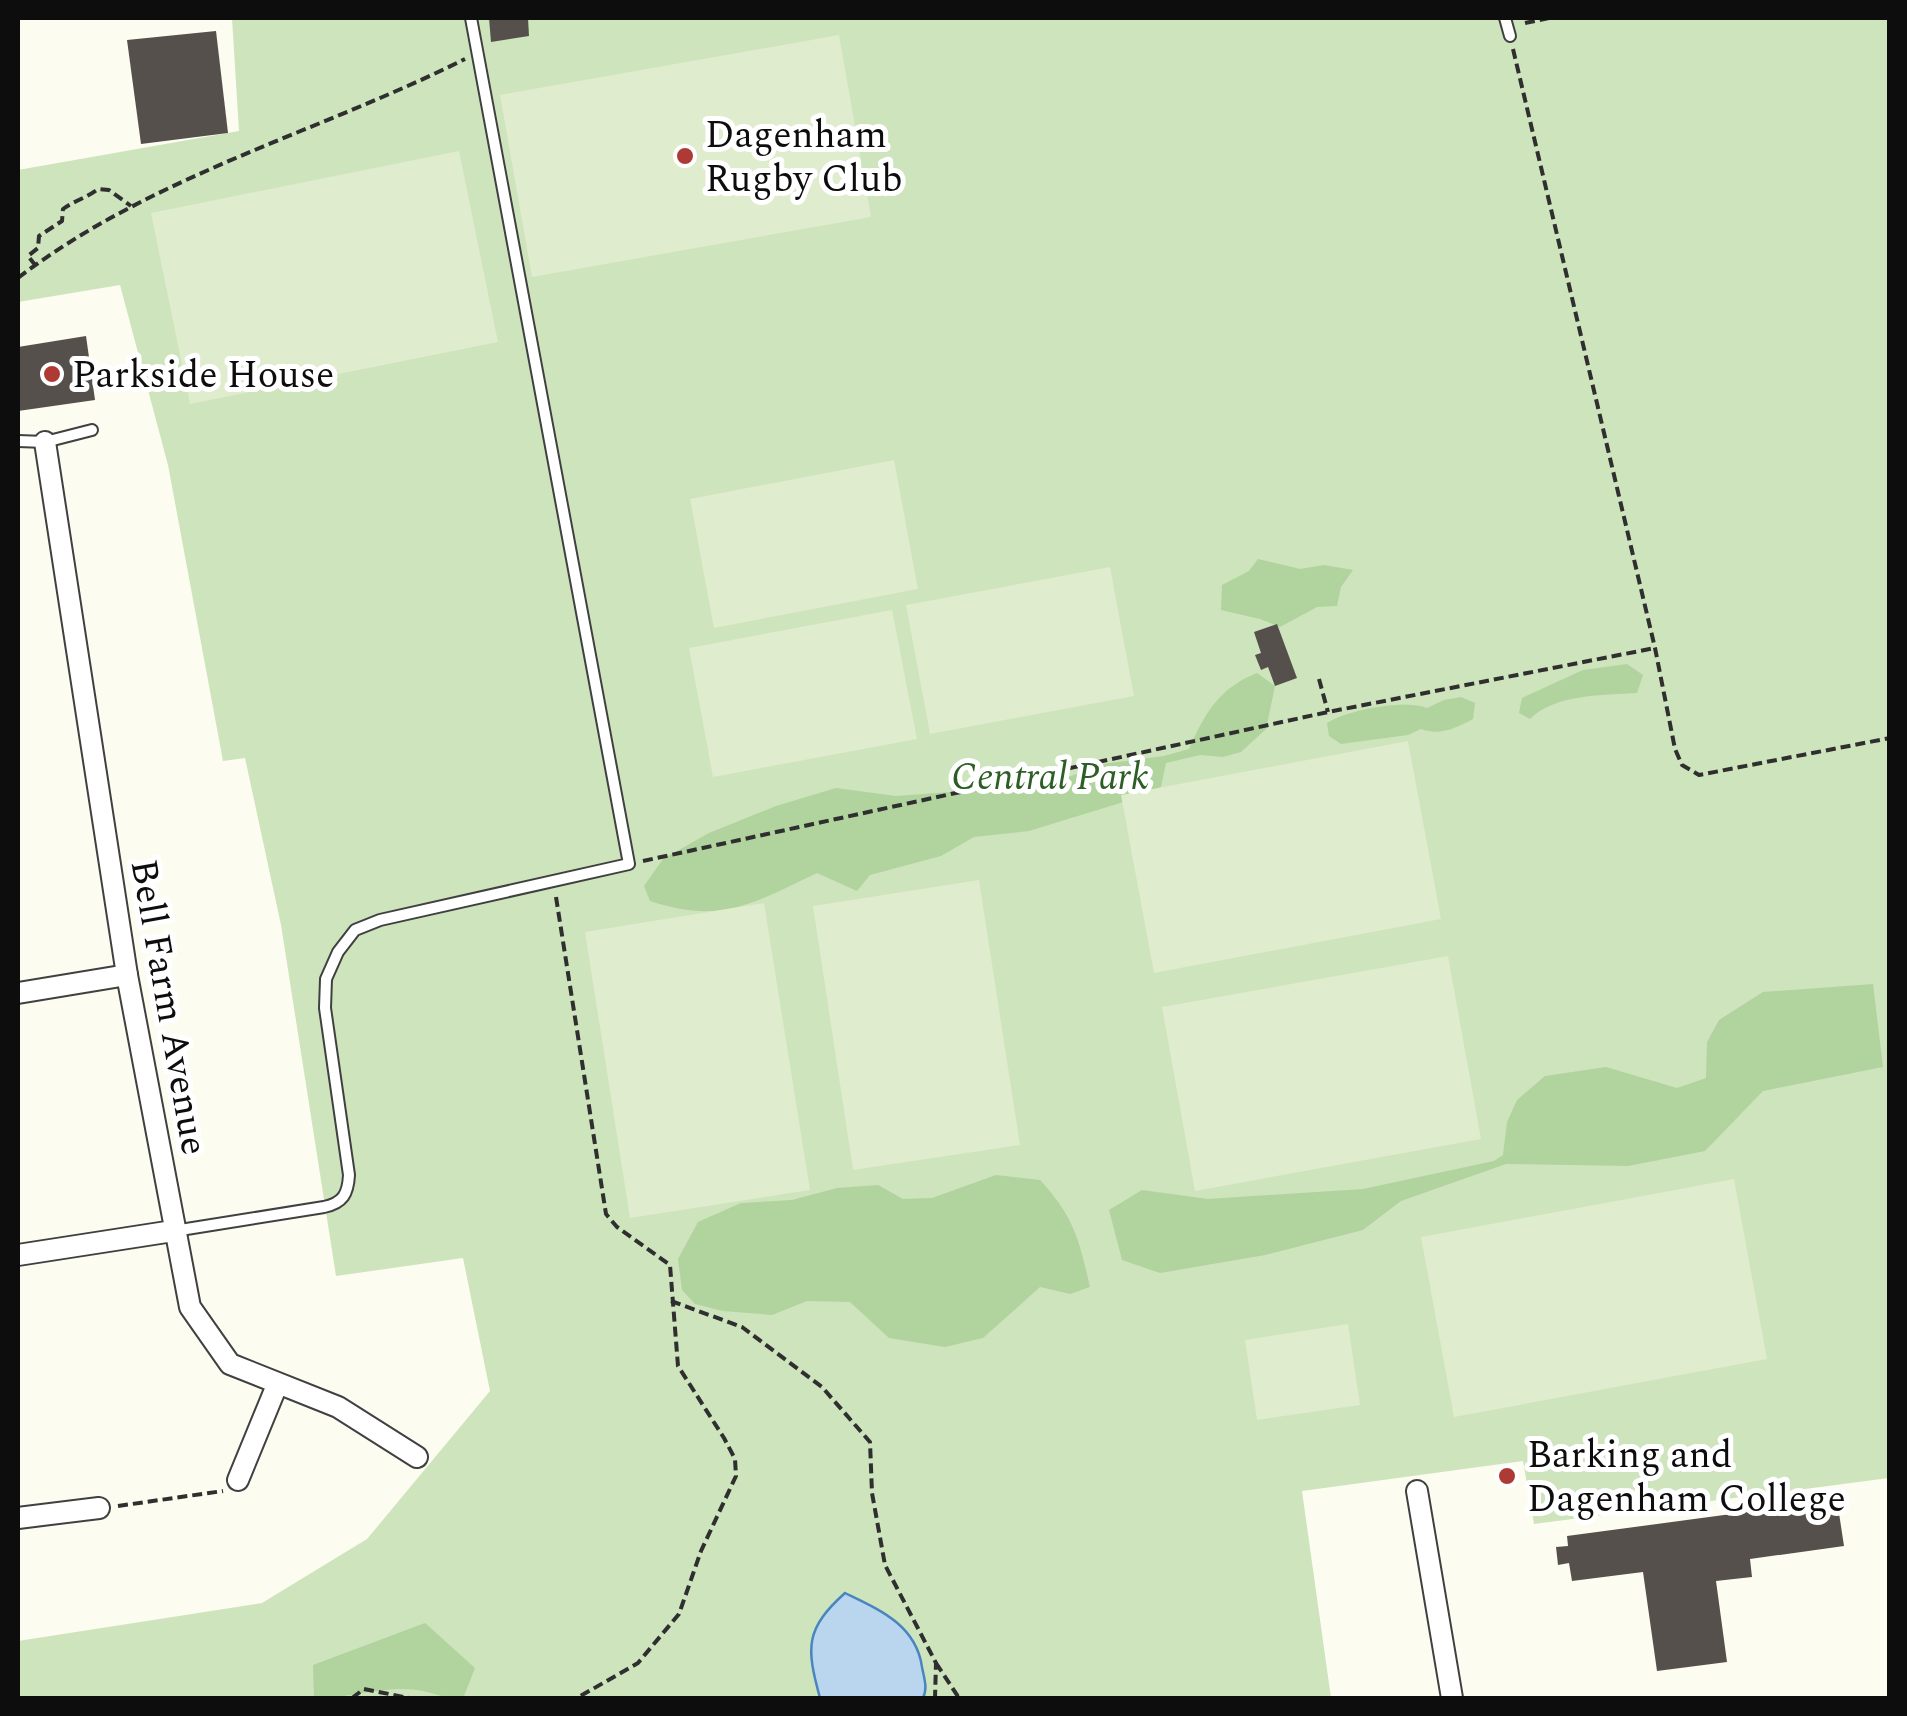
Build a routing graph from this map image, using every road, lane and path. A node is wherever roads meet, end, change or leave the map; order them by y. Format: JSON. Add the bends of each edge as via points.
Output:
{"nodes":[{"id":1,"x":471,"y":18,"type":"edge"},
{"id":2,"x":1505,"y":18,"type":"edge"},
{"id":3,"x":1549,"y":18,"type":"edge"},
{"id":4,"x":1525,"y":23,"type":"dead end"},
{"id":5,"x":1510,"y":36,"type":"joint"},
{"id":6,"x":476,"y":52,"type":"junction"},
{"id":7,"x":131,"y":206,"type":"junction"},
{"id":8,"x":36,"y":266,"type":"junction"},
{"id":9,"x":18,"y":278,"type":"edge"},
{"id":10,"x":92,"y":430,"type":"dead end"},
{"id":11,"x":18,"y":442,"type":"edge"},
{"id":12,"x":45,"y":442,"type":"junction"},
{"id":13,"x":1655,"y":648,"type":"junction"},
{"id":14,"x":1319,"y":679,"type":"dead end"},
{"id":15,"x":1328,"y":712,"type":"junction"},
{"id":16,"x":1890,"y":738,"type":"edge"},
{"id":17,"x":629,"y":864,"type":"junction"},
{"id":18,"x":553,"y":882,"type":"junction"},
{"id":19,"x":127,"y":975,"type":"junction"},
{"id":20,"x":18,"y":994,"type":"edge"},
{"id":21,"x":173,"y":1231,"type":"junction"},
{"id":22,"x":18,"y":1255,"type":"edge"},
{"id":23,"x":671,"y":1300,"type":"junction"},
{"id":24,"x":277,"y":1385,"type":"junction"},
{"id":25,"x":417,"y":1458,"type":"dead end"},
{"id":26,"x":238,"y":1480,"type":"joint"},
{"id":27,"x":1418,"y":1491,"type":"dead end"},
{"id":28,"x":99,"y":1508,"type":"joint"},
{"id":29,"x":18,"y":1518,"type":"edge"},
{"id":30,"x":936,"y":1663,"type":"junction"},
{"id":31,"x":352,"y":1698,"type":"edge"},
{"id":32,"x":409,"y":1698,"type":"edge"},
{"id":33,"x":577,"y":1698,"type":"edge"},
{"id":34,"x":936,"y":1698,"type":"edge"},
{"id":35,"x":959,"y":1698,"type":"edge"},
{"id":36,"x":1452,"y":1698,"type":"edge"}],
"edges":[{"from":1,"to":6,"type":"lane"},
{"from":2,"to":5,"type":"lane"},
{"from":3,"to":4,"type":"path"},
{"from":5,"to":13,"type":"path"},
{"from":6,"to":7,"type":"path"},
{"from":6,"to":17,"type":"lane"},
{"from":7,"to":8,"type":"path"},
{"from":7,"to":8,"type":"path","via":[[98,189],[74,202],[63,209],[62,221],[39,236],[28,256]]},
{"from":8,"to":9,"type":"path"},
{"from":10,"to":12,"type":"lane"},
{"from":11,"to":12,"type":"lane"},
{"from":12,"to":19,"type":"street","name":"Bell Farm Avenue"},
{"from":13,"to":15,"type":"path"},
{"from":13,"to":16,"type":"path","via":[[1675,749],[1690,772]]},
{"from":14,"to":15,"type":"path"},
{"from":15,"to":17,"type":"path"},
{"from":17,"to":18,"type":"lane"},
{"from":18,"to":21,"type":"lane","via":[[356,930],[326,979],[324,1008],[349,1175],[346,1196],[324,1207]]},
{"from":18,"to":23,"type":"path","via":[[606,1214],[670,1265]]},
{"from":19,"to":20,"type":"street"},
{"from":19,"to":21,"type":"street","name":"Bell Farm Avenue"},
{"from":21,"to":22,"type":"street"},
{"from":21,"to":24,"type":"street","name":"Bell Farm Avenue","via":[[190,1308],[230,1364]]},
{"from":23,"to":30,"type":"path","via":[[742,1327],[822,1387],[870,1442],[885,1565]]},
{"from":23,"to":33,"type":"path","via":[[678,1366],[724,1438],[736,1476],[679,1614],[638,1663]]},
{"from":24,"to":25,"type":"street","name":"Bell Farm Avenue","via":[[338,1407]]},
{"from":24,"to":26,"type":"street"},
{"from":26,"to":28,"type":"path","via":[[228,1490]]},
{"from":27,"to":36,"type":"street"},
{"from":28,"to":29,"type":"street"},
{"from":30,"to":34,"type":"path"},
{"from":30,"to":35,"type":"path"},
{"from":31,"to":32,"type":"path","via":[[364,1689]]}]}
